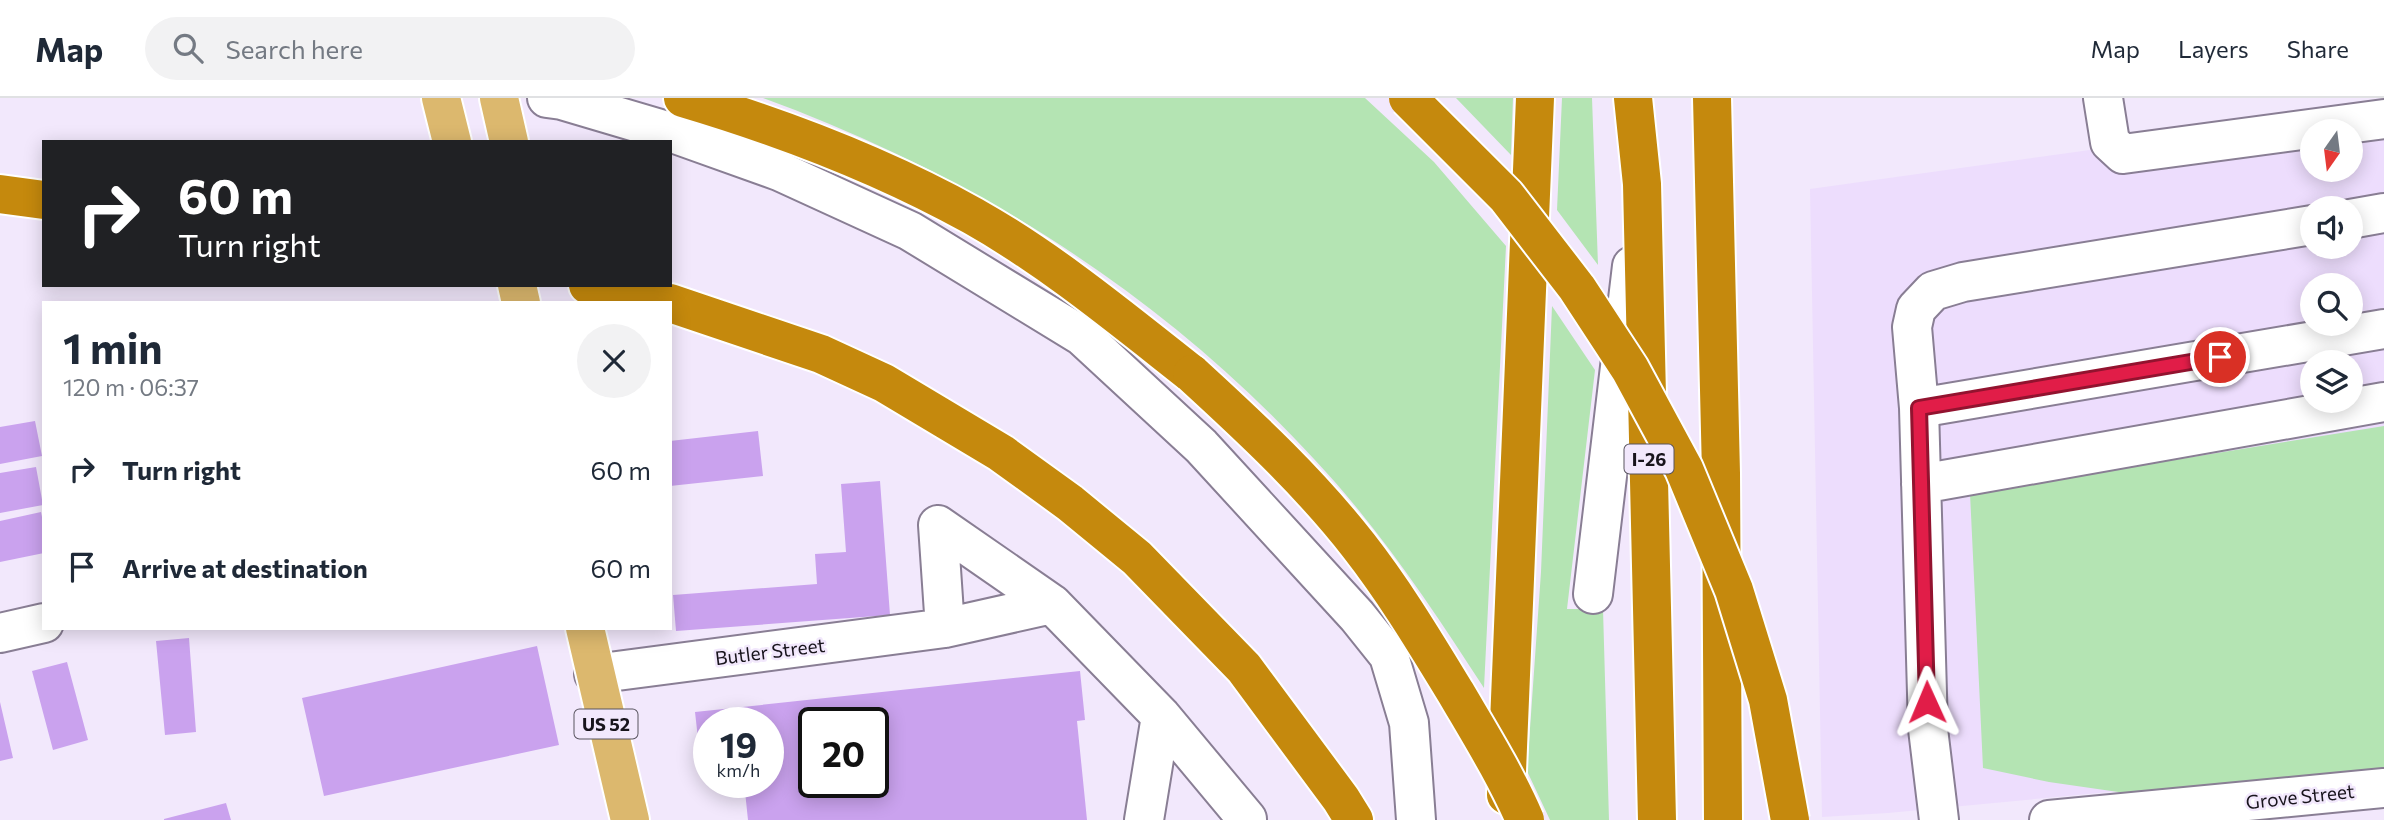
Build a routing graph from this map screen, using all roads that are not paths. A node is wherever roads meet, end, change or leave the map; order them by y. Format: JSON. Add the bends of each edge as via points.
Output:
{"nodes":[{"id":1,"x":441,"y":98,"type":"edge"},
{"id":2,"x":499,"y":98,"type":"edge"},
{"id":3,"x":547,"y":98,"type":"edge"},
{"id":4,"x":683,"y":98,"type":"edge"},
{"id":5,"x":1408,"y":98,"type":"edge"},
{"id":6,"x":1535,"y":98,"type":"edge"},
{"id":7,"x":1633,"y":98,"type":"edge"},
{"id":8,"x":1712,"y":98,"type":"edge"},
{"id":9,"x":2103,"y":98,"type":"edge"},
{"id":10,"x":2384,"y":119,"type":"edge"},
{"id":11,"x":452,"y":140,"type":"edge"},
{"id":12,"x":509,"y":140,"type":"edge"},
{"id":13,"x":1642,"y":184,"type":"junction"},
{"id":14,"x":0,"y":194,"type":"edge"},
{"id":15,"x":42,"y":200,"type":"edge"},
{"id":16,"x":2384,"y":213,"type":"edge"},
{"id":17,"x":2363,"y":217,"type":"edge"},
{"id":18,"x":2300,"y":227,"type":"edge"},
{"id":19,"x":597,"y":287,"type":"edge"},
{"id":20,"x":661,"y":301,"type":"edge"},
{"id":21,"x":672,"y":304,"type":"edge"},
{"id":22,"x":2384,"y":329,"type":"edge"},
{"id":23,"x":2384,"y":402,"type":"edge"},
{"id":24,"x":1919,"y":408,"type":"junction"},
{"id":25,"x":1922,"y":484,"type":"junction"},
{"id":26,"x":1594,"y":594,"type":"dead end"},
{"id":27,"x":1052,"y":604,"type":"junction"},
{"id":28,"x":42,"y":623,"type":"edge"},
{"id":29,"x":945,"y":628,"type":"junction"},
{"id":30,"x":584,"y":630,"type":"edge"},
{"id":31,"x":0,"y":633,"type":"edge"},
{"id":32,"x":594,"y":674,"type":"junction"},
{"id":33,"x":1161,"y":716,"type":"junction"},
{"id":34,"x":2384,"y":788,"type":"edge"},
{"id":35,"x":630,"y":820,"type":"edge"},
{"id":36,"x":1144,"y":820,"type":"edge"},
{"id":37,"x":1242,"y":820,"type":"edge"},
{"id":38,"x":1354,"y":820,"type":"edge"},
{"id":39,"x":1416,"y":820,"type":"edge"},
{"id":40,"x":1506,"y":820,"type":"edge"},
{"id":41,"x":1525,"y":820,"type":"edge"},
{"id":42,"x":1657,"y":820,"type":"edge"},
{"id":43,"x":1723,"y":820,"type":"edge"},
{"id":44,"x":1790,"y":820,"type":"edge"},
{"id":45,"x":1939,"y":820,"type":"edge"},
{"id":46,"x":2049,"y":820,"type":"edge"}],
"edges":[{"from":1,"to":11,"type":"main road"},
{"from":2,"to":12,"type":"main road"},
{"from":3,"to":39,"type":"street","via":[[670,132],[779,171],[910,230],[1082,336],[1201,446],[1389,656],[1409,723]]},
{"from":4,"to":41,"type":"highway","bridge":true,"via":[[803,137],[889,173],[974,217],[1102,303],[1192,374],[1286,464],[1360,546],[1454,690]]},
{"from":5,"to":44,"type":"highway","bridge":true,"via":[[1506,196],[1577,288],[1630,369],[1684,469],[1734,590],[1768,699]]},
{"from":6,"to":40,"type":"highway"},
{"from":7,"to":13,"type":"highway","number":"I-26"},
{"from":8,"to":43,"type":"highway","bridge":true},
{"from":9,"to":10,"type":"street","via":[[2110,142],[2123,153]]},
{"from":13,"to":26,"type":"street"},
{"from":13,"to":42,"type":"highway","number":"I-26","bridge":true},
{"from":14,"to":15,"type":"highway"},
{"from":16,"to":17,"type":"street"},
{"from":18,"to":24,"type":"street","via":[[1963,282],[1933,292],[1916,309],[1912,327]]},
{"from":19,"to":20,"type":"highway"},
{"from":21,"to":38,"type":"highway","via":[[821,354],[884,383],[1001,453],[1070,503],[1137,558],[1244,668]]},
{"from":22,"to":24,"type":"street"},
{"from":23,"to":25,"type":"street"},
{"from":24,"to":25,"type":"street"},
{"from":25,"to":45,"type":"street","via":[[1928,729]]},
{"from":27,"to":29,"type":"street","name":"Butler Street"},
{"from":27,"to":29,"type":"street","via":[[938,525]]},
{"from":27,"to":33,"type":"street"},
{"from":28,"to":31,"type":"street"},
{"from":29,"to":32,"type":"street","name":"Butler Street"},
{"from":30,"to":32,"type":"main road","number":"US 52"},
{"from":32,"to":35,"type":"main road","number":"US 52"},
{"from":33,"to":36,"type":"street"},
{"from":33,"to":37,"type":"street","via":[[1247,819]]},
{"from":34,"to":46,"type":"street","name":"Grove Street"}]}
